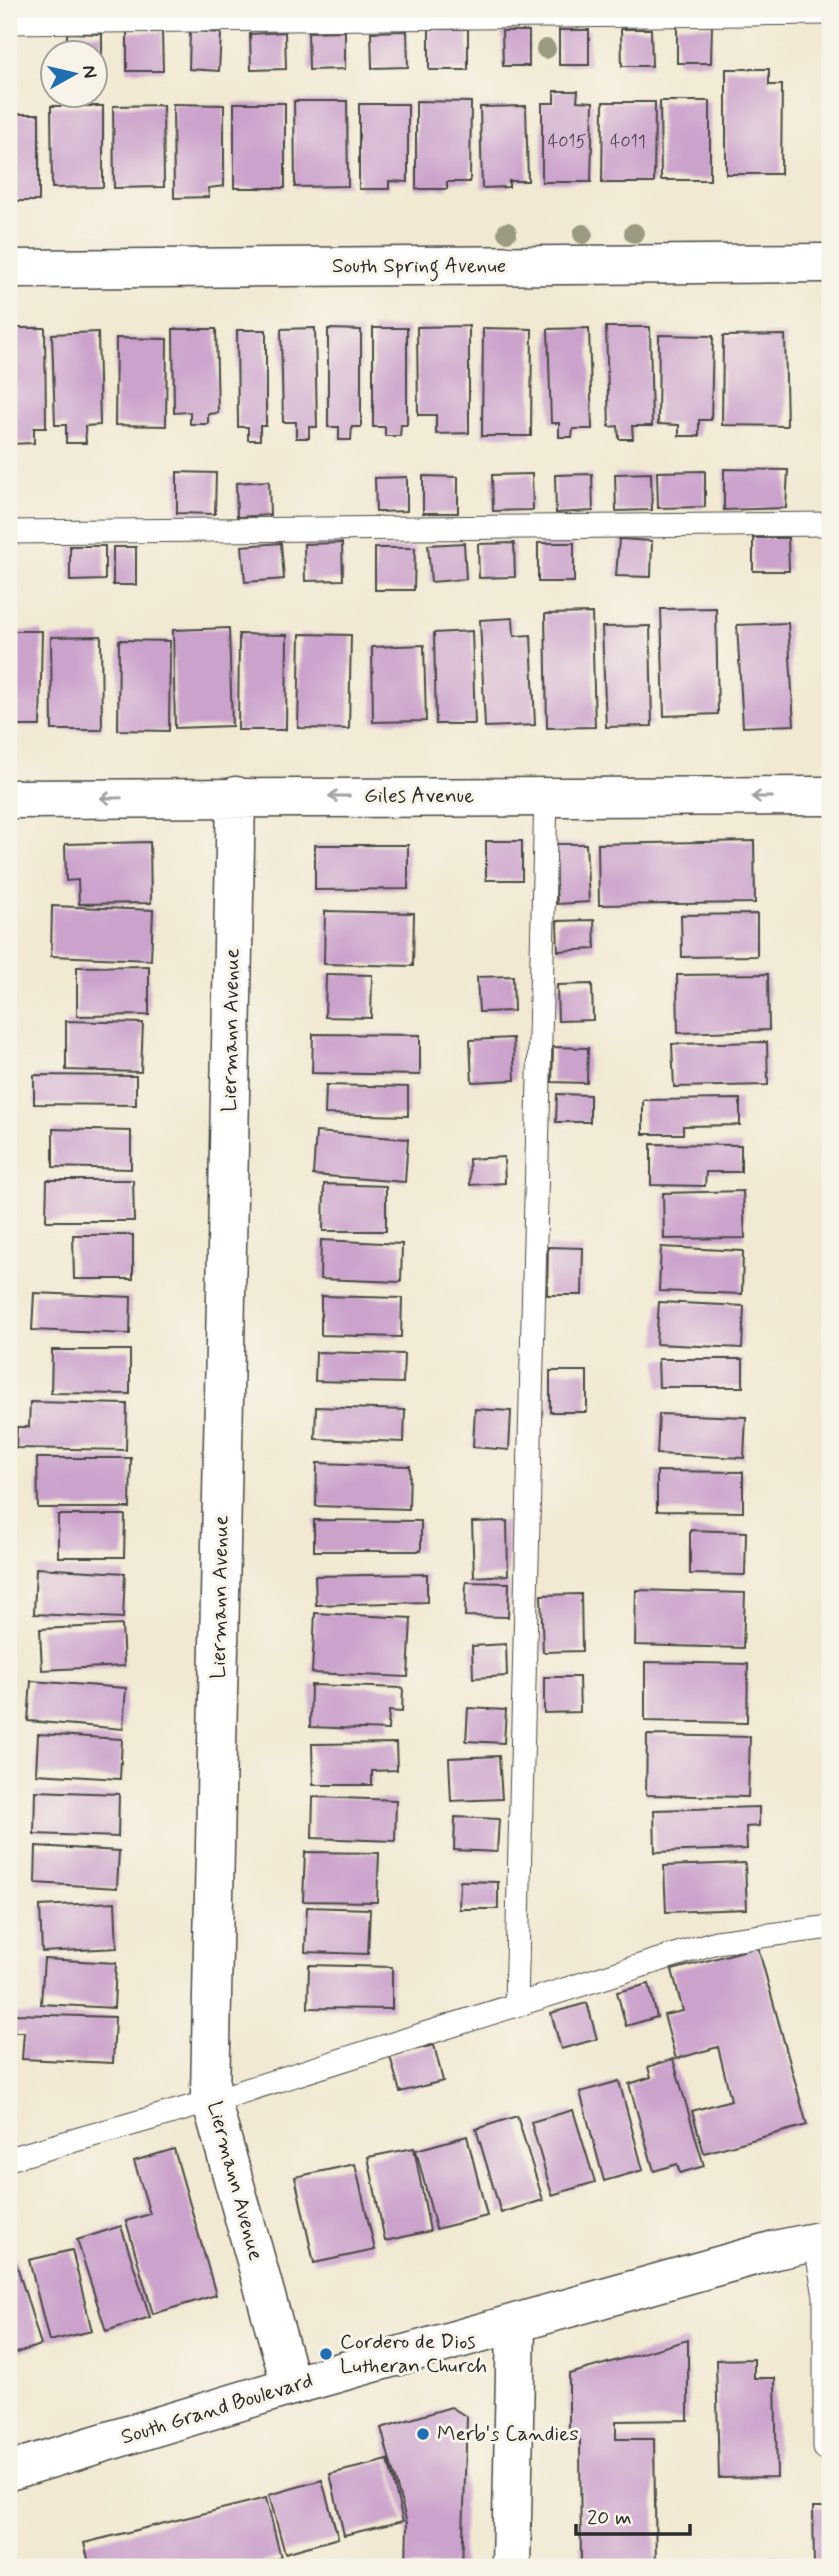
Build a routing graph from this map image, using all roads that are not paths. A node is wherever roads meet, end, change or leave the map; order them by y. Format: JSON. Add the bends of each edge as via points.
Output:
{"nodes":[{"id":1,"x":830,"y":13,"type":"edge"},
{"id":2,"x":9,"y":22,"type":"edge"},
{"id":3,"x":830,"y":263,"type":"edge"},
{"id":4,"x":9,"y":269,"type":"edge"},
{"id":5,"x":830,"y":524,"type":"edge"},
{"id":6,"x":9,"y":532,"type":"edge"},
{"id":7,"x":236,"y":796,"type":"junction"},
{"id":8,"x":546,"y":796,"type":"junction"},
{"id":9,"x":830,"y":796,"type":"edge"},
{"id":10,"x":9,"y":799,"type":"edge"},
{"id":11,"x":830,"y":1927,"type":"edge"},
{"id":12,"x":516,"y":2005,"type":"junction"},
{"id":13,"x":212,"y":2101,"type":"junction"},
{"id":14,"x":9,"y":2159,"type":"edge"},
{"id":15,"x":822,"y":2240,"type":"edge"},
{"id":16,"x":827,"y":2312,"type":"edge"},
{"id":17,"x":516,"y":2324,"type":"junction"},
{"id":18,"x":828,"y":2362,"type":"edge"},
{"id":19,"x":291,"y":2386,"type":"junction"},
{"id":20,"x":830,"y":2448,"type":"edge"},
{"id":21,"x":9,"y":2471,"type":"edge"},
{"id":22,"x":511,"y":2567,"type":"edge"}],
"edges":[{"from":1,"to":2,"type":"lane"},
{"from":3,"to":4,"type":"street","name":"South Spring Avenue"},
{"from":5,"to":6,"type":"lane"},
{"from":8,"to":7,"type":"street","name":"Giles Avenue","one_way":true},
{"from":7,"to":10,"type":"street","name":"Giles Avenue","one_way":true},
{"from":7,"to":13,"type":"street","name":"Liermann Avenue"},
{"from":9,"to":8,"type":"street","name":"Giles Avenue","one_way":true},
{"from":8,"to":12,"type":"lane"},
{"from":11,"to":12,"type":"lane","via":[[716,1942]]},
{"from":12,"to":13,"type":"lane"},
{"from":13,"to":14,"type":"lane"},
{"from":13,"to":19,"type":"street","name":"Liermann Avenue"},
{"from":15,"to":16,"type":"lane"},
{"from":15,"to":17,"type":"street","name":"South Grand Boulevard"},
{"from":16,"to":18,"type":"lane"},
{"from":17,"to":19,"type":"street","name":"South Grand Boulevard"},
{"from":17,"to":22,"type":"street"},
{"from":18,"to":20,"type":"lane","via":[[825,2448]]},
{"from":19,"to":21,"type":"street","name":"South Grand Boulevard"}]}
